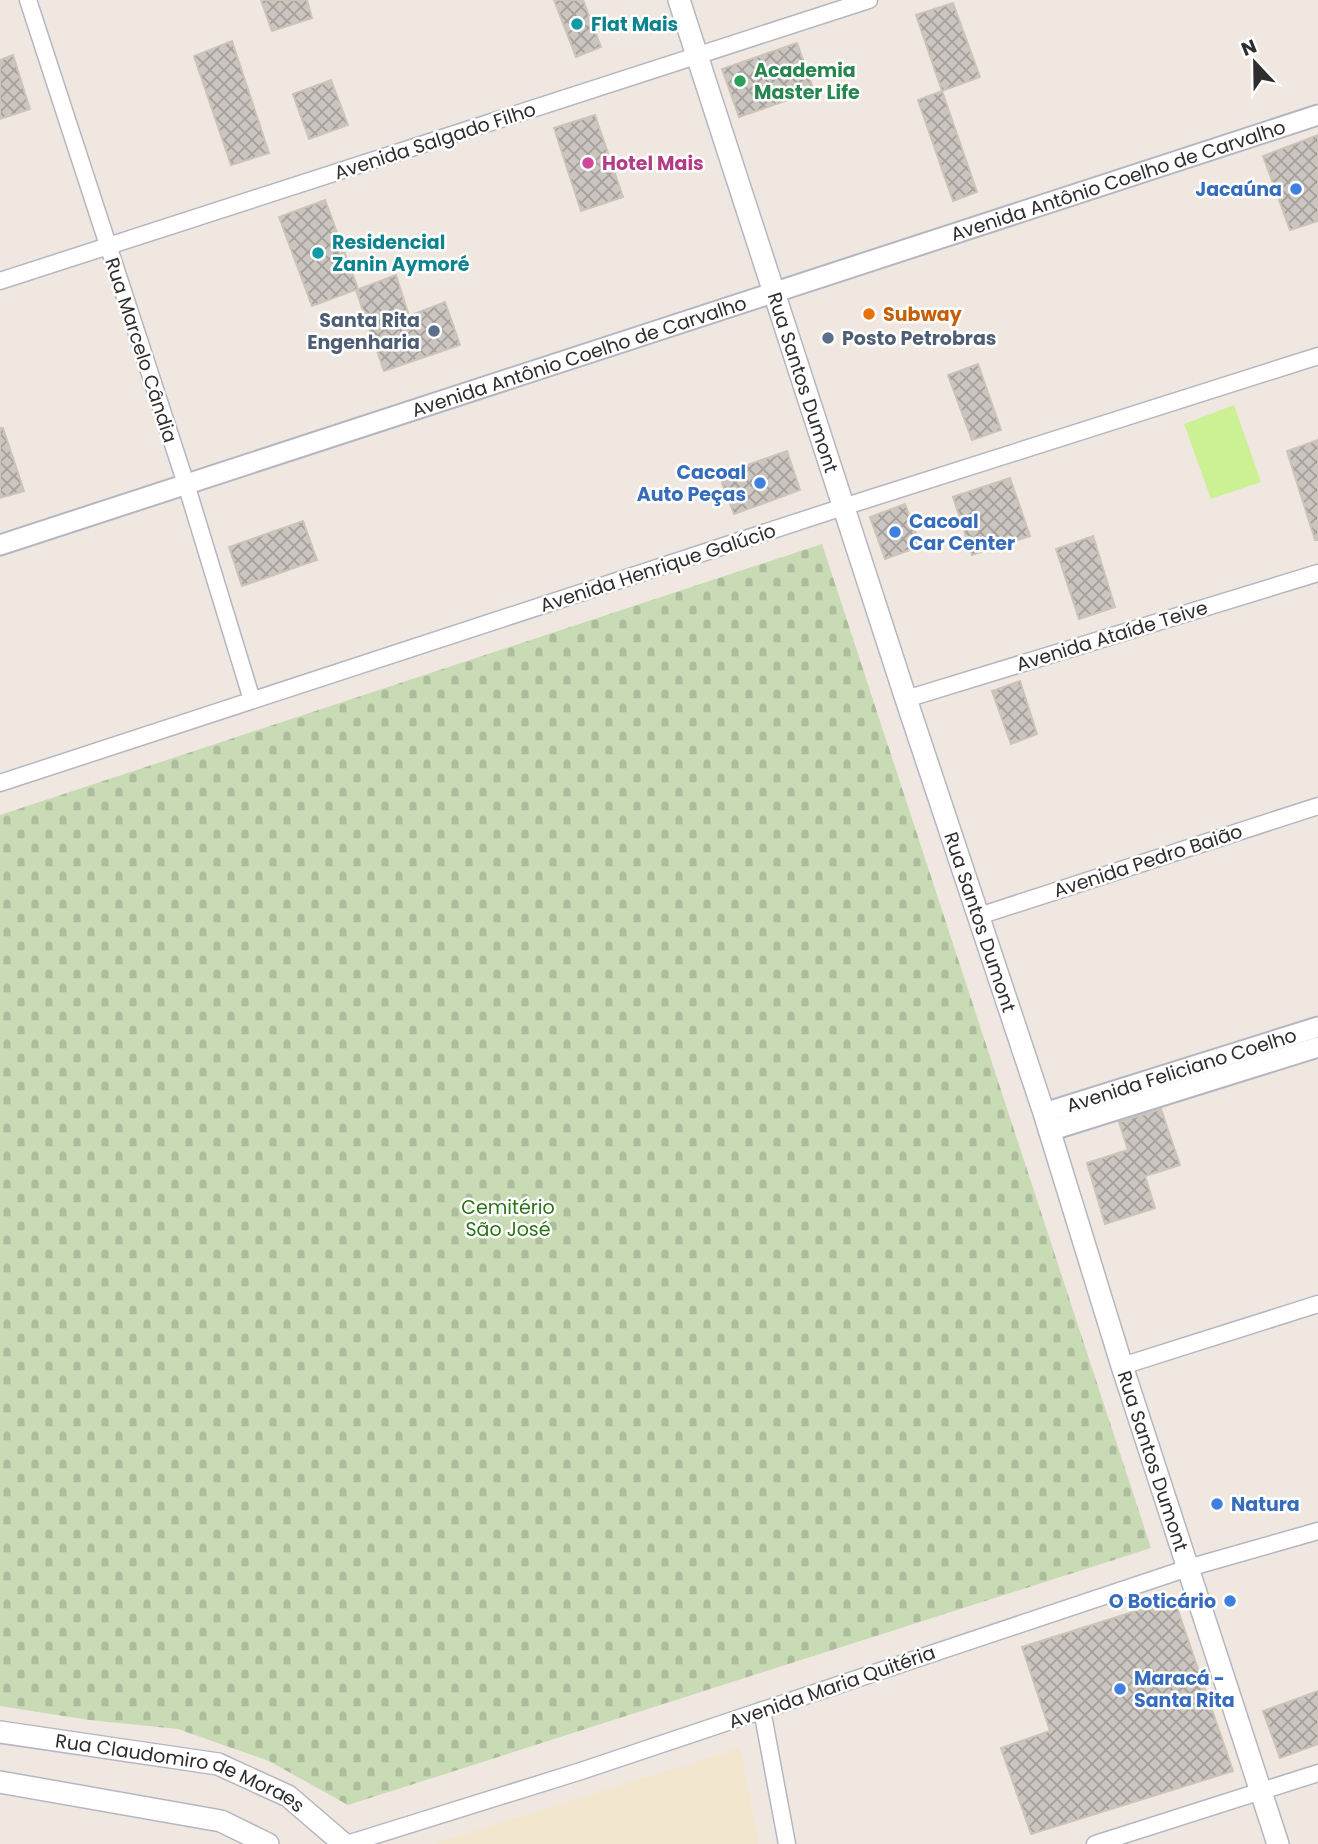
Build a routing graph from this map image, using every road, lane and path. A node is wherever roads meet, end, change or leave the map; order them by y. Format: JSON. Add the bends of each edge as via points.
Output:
{"nodes":[{"id":1,"x":28,"y":0,"type":"edge"},
{"id":2,"x":679,"y":0,"type":"edge"},
{"id":3,"x":869,"y":0,"type":"edge"},
{"id":4,"x":697,"y":57,"type":"junction"},
{"id":5,"x":1318,"y":115,"type":"edge"},
{"id":6,"x":107,"y":246,"type":"junction"},
{"id":7,"x":0,"y":281,"type":"edge"},
{"id":8,"x":774,"y":292,"type":"junction"},
{"id":9,"x":1318,"y":356,"type":"edge"},
{"id":10,"x":186,"y":484,"type":"junction"},
{"id":11,"x":844,"y":507,"type":"junction"},
{"id":12,"x":0,"y":545,"type":"edge"},
{"id":13,"x":1318,"y":573,"type":"edge"},
{"id":14,"x":906,"y":699,"type":"junction"},
{"id":15,"x":252,"y":700,"type":"junction"},
{"id":16,"x":0,"y":783,"type":"edge"},
{"id":17,"x":1318,"y":806,"type":"edge"},
{"id":18,"x":979,"y":916,"type":"junction"},
{"id":19,"x":1318,"y":1027,"type":"edge"},
{"id":20,"x":1318,"y":1047,"type":"edge"},
{"id":21,"x":1046,"y":1122,"type":"junction"},
{"id":22,"x":1318,"y":1304,"type":"edge"},
{"id":23,"x":1122,"y":1366,"type":"junction"},
{"id":24,"x":1318,"y":1531,"type":"edge"},
{"id":25,"x":1188,"y":1568,"type":"junction"},
{"id":26,"x":762,"y":1710,"type":"junction"},
{"id":27,"x":0,"y":1732,"type":"edge"},
{"id":28,"x":1318,"y":1773,"type":"edge"},
{"id":29,"x":0,"y":1782,"type":"edge"},
{"id":30,"x":1261,"y":1791,"type":"junction"},
{"id":31,"x":268,"y":1844,"type":"edge"},
{"id":32,"x":345,"y":1844,"type":"edge"},
{"id":33,"x":787,"y":1844,"type":"edge"},
{"id":34,"x":1095,"y":1844,"type":"edge"},
{"id":35,"x":1278,"y":1844,"type":"edge"}],
"edges":[{"from":1,"to":6,"type":"street","name":"Rua Marcelo Cândia"},
{"from":2,"to":4,"type":"main road","name":"Rua Santos Dumont"},
{"from":3,"to":4,"type":"street","name":"Avenida Salgado Filho"},
{"from":4,"to":6,"type":"street","name":"Avenida Salgado Filho"},
{"from":4,"to":8,"type":"main road","name":"Rua Santos Dumont"},
{"from":5,"to":8,"type":"street","name":"Avenida Antônio Coelho de Carvalho"},
{"from":6,"to":7,"type":"street","name":"Avenida Salgado Filho"},
{"from":6,"to":10,"type":"street","name":"Rua Marcelo Cândia"},
{"from":8,"to":10,"type":"street","name":"Avenida Antônio Coelho de Carvalho"},
{"from":8,"to":11,"type":"main road","name":"Rua Santos Dumont"},
{"from":9,"to":11,"type":"street","name":"Avenida Henrique Galúcio"},
{"from":10,"to":12,"type":"street","name":"Avenida Antônio Coelho de Carvalho"},
{"from":10,"to":15,"type":"street","name":"Rua Marcelo Cândia"},
{"from":11,"to":14,"type":"main road","name":"Rua Santos Dumont"},
{"from":11,"to":15,"type":"street","name":"Avenida Henrique Galúcio"},
{"from":13,"to":14,"type":"street","name":"Avenida Ataíde Teive"},
{"from":14,"to":18,"type":"main road","name":"Rua Santos Dumont"},
{"from":15,"to":16,"type":"street","name":"Avenida Henrique Galúcio"},
{"from":17,"to":18,"type":"street","name":"Avenida Pedro Baião"},
{"from":18,"to":21,"type":"main road","name":"Rua Santos Dumont"},
{"from":19,"to":21,"type":"street","name":"Avenida Feliciano Coelho"},
{"from":20,"to":21,"type":"street","name":"Avenida Feliciano Coelho"},
{"from":21,"to":23,"type":"main road","name":"Rua Santos Dumont"},
{"from":22,"to":23,"type":"street"},
{"from":23,"to":25,"type":"main road","name":"Rua Santos Dumont"},
{"from":24,"to":25,"type":"street","name":"Avenida Maria Quitéria"},
{"from":25,"to":26,"type":"street","name":"Avenida Maria Quitéria"},
{"from":25,"to":30,"type":"main road","name":"Rua Santos Dumont"},
{"from":26,"to":32,"type":"street","name":"Avenida Maria Quitéria","via":[[581,1772]]},
{"from":26,"to":33,"type":"street"},
{"from":27,"to":32,"type":"main road","name":"Rua Claudomiro de Moraes","via":[[218,1764],[288,1796]]},
{"from":28,"to":30,"type":"street"},
{"from":29,"to":31,"type":"main road","name":"Rua Claudomiro de Moraes","via":[[221,1821]]},
{"from":30,"to":34,"type":"street"},
{"from":30,"to":35,"type":"main road","name":"Rua Santos Dumont"}]}
